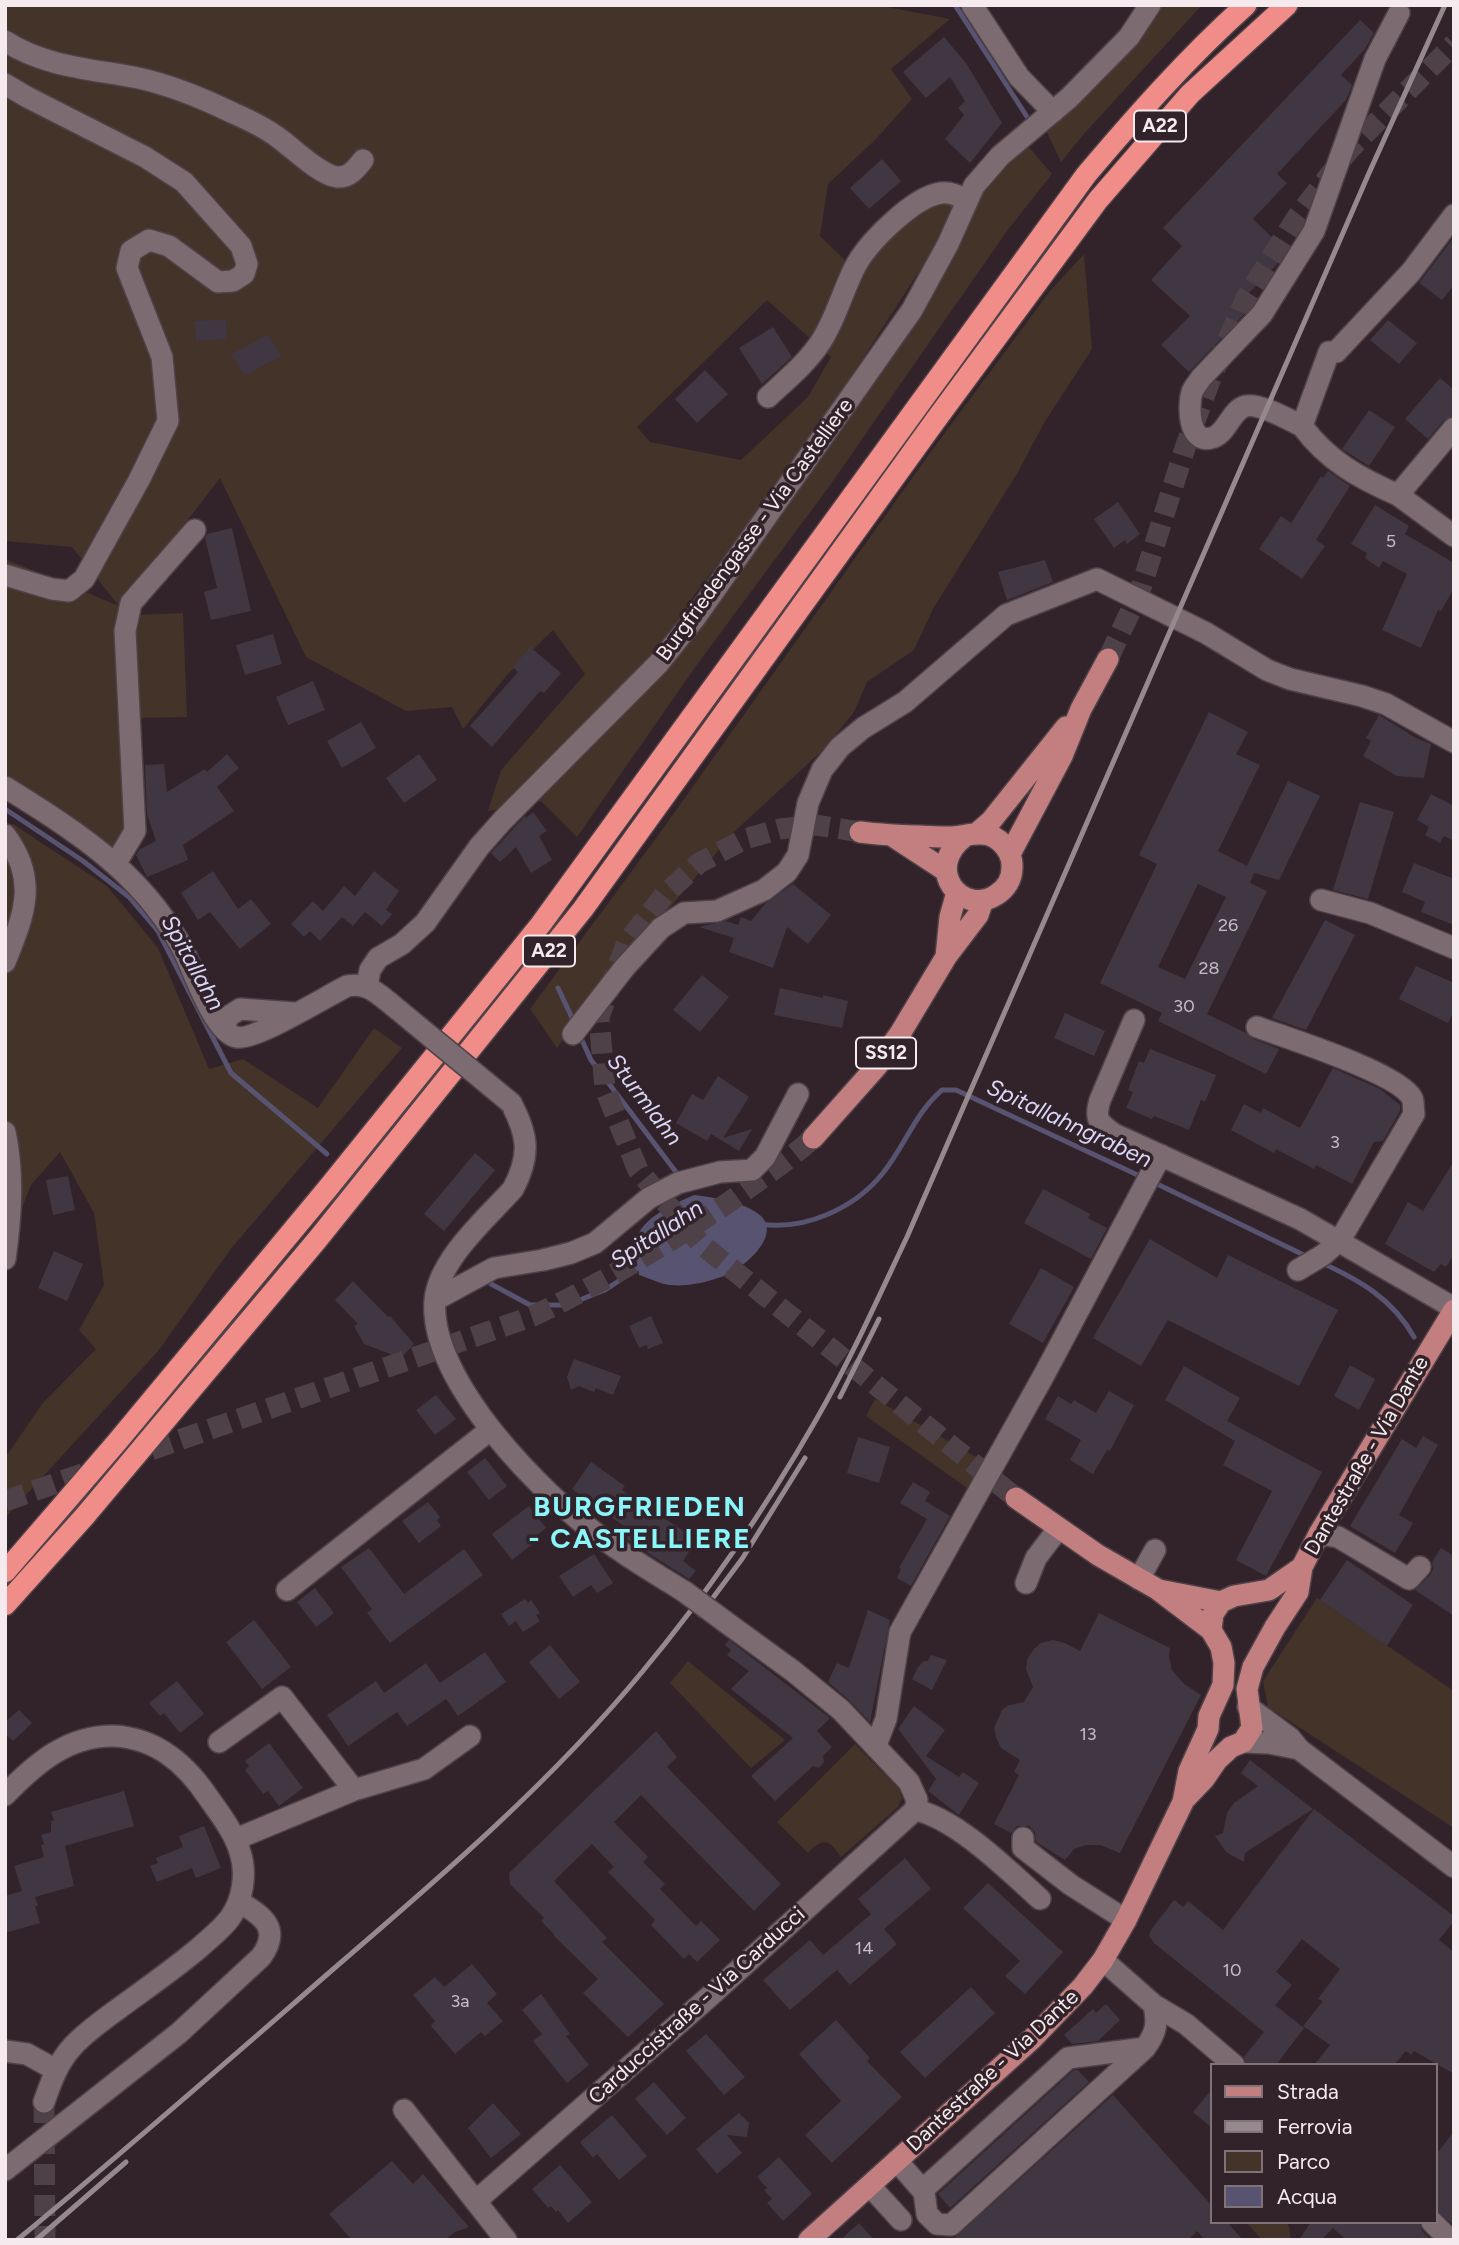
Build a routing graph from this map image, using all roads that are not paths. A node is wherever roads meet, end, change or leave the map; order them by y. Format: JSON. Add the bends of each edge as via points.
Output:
{"nodes":[{"id":1,"x":972,"y":5,"type":"edge"},
{"id":2,"x":1150,"y":5,"type":"edge"},
{"id":3,"x":1246,"y":5,"type":"edge"},
{"id":4,"x":1287,"y":5,"type":"edge"},
{"id":5,"x":1399,"y":13,"type":"dead end"},
{"id":6,"x":5,"y":41,"type":"edge"},
{"id":7,"x":5,"y":83,"type":"edge"},
{"id":8,"x":1040,"y":123,"type":"junction"},
{"id":9,"x":363,"y":160,"type":"dead end"},
{"id":10,"x":967,"y":200,"type":"junction"},
{"id":11,"x":1454,"y":215,"type":"edge"},
{"id":12,"x":768,"y":397,"type":"dead end"},
{"id":13,"x":1302,"y":426,"type":"junction"},
{"id":14,"x":1454,"y":428,"type":"edge"},
{"id":15,"x":1398,"y":495,"type":"junction"},
{"id":16,"x":195,"y":530,"type":"dead end"},
{"id":17,"x":1454,"y":536,"type":"edge"},
{"id":18,"x":5,"y":575,"type":"edge"},
{"id":19,"x":1108,"y":659,"type":"tunnel mouth"},
{"id":20,"x":1081,"y":709,"type":"junction"},
{"id":21,"x":1454,"y":742,"type":"edge"},
{"id":22,"x":5,"y":787,"type":"edge"},
{"id":23,"x":860,"y":832,"type":"tunnel mouth"},
{"id":24,"x":5,"y":835,"type":"edge"},
{"id":25,"x":970,"y":835,"type":"junction"},
{"id":26,"x":894,"y":837,"type":"junction"},
{"id":27,"x":1010,"y":854,"type":"junction"},
{"id":28,"x":116,"y":863,"type":"junction"},
{"id":29,"x":946,"y":871,"type":"junction"},
{"id":30,"x":957,"y":892,"type":"junction"},
{"id":31,"x":983,"y":900,"type":"junction"},
{"id":32,"x":1321,"y":900,"type":"dead end"},
{"id":33,"x":1454,"y":948,"type":"edge"},
{"id":34,"x":946,"y":957,"type":"junction"},
{"id":35,"x":5,"y":962,"type":"edge"},
{"id":36,"x":367,"y":986,"type":"junction"},
{"id":37,"x":1134,"y":1020,"type":"dead end"},
{"id":38,"x":579,"y":1024,"type":"dead end"},
{"id":39,"x":1257,"y":1027,"type":"dead end"},
{"id":40,"x":798,"y":1094,"type":"dead end"},
{"id":41,"x":5,"y":1132,"type":"edge"},
{"id":42,"x":813,"y":1138,"type":"tunnel mouth"},
{"id":43,"x":1153,"y":1172,"type":"junction"},
{"id":44,"x":1340,"y":1240,"type":"junction"},
{"id":45,"x":5,"y":1259,"type":"edge"},
{"id":46,"x":1310,"y":1263,"type":"dead end"},
{"id":47,"x":435,"y":1300,"type":"junction"},
{"id":48,"x":1454,"y":1309,"type":"edge"},
{"id":49,"x":490,"y":1430,"type":"junction"},
{"id":50,"x":1016,"y":1498,"type":"tunnel mouth"},
{"id":51,"x":1058,"y":1529,"type":"junction"},
{"id":52,"x":1319,"y":1534,"type":"junction"},
{"id":53,"x":1155,"y":1550,"type":"dead end"},
{"id":54,"x":1302,"y":1567,"type":"junction"},
{"id":55,"x":1420,"y":1567,"type":"dead end"},
{"id":56,"x":5,"y":1572,"type":"edge"},
{"id":57,"x":1026,"y":1583,"type":"dead end"},
{"id":58,"x":1148,"y":1584,"type":"junction"},
{"id":59,"x":1399,"y":1589,"type":"dead end"},
{"id":60,"x":287,"y":1590,"type":"dead end"},
{"id":61,"x":1249,"y":1595,"type":"junction"},
{"id":62,"x":1221,"y":1602,"type":"junction"},
{"id":63,"x":5,"y":1605,"type":"edge"},
{"id":64,"x":1275,"y":1627,"type":"junction"},
{"id":65,"x":1216,"y":1638,"type":"junction"},
{"id":66,"x":1264,"y":1646,"type":"junction"},
{"id":67,"x":1248,"y":1707,"type":"junction"},
{"id":68,"x":1208,"y":1729,"type":"junction"},
{"id":69,"x":470,"y":1736,"type":"dead end"},
{"id":70,"x":219,"y":1741,"type":"dead end"},
{"id":71,"x":876,"y":1745,"type":"junction"},
{"id":72,"x":1237,"y":1745,"type":"junction"},
{"id":73,"x":1298,"y":1749,"type":"junction"},
{"id":74,"x":354,"y":1790,"type":"junction"},
{"id":75,"x":5,"y":1795,"type":"edge"},
{"id":76,"x":1183,"y":1802,"type":"junction"},
{"id":77,"x":915,"y":1810,"type":"junction"},
{"id":78,"x":236,"y":1839,"type":"junction"},
{"id":79,"x":1023,"y":1839,"type":"dead end"},
{"id":80,"x":1454,"y":1867,"type":"edge"},
{"id":81,"x":1040,"y":1899,"type":"dead end"},
{"id":82,"x":239,"y":1902,"type":"junction"},
{"id":83,"x":1126,"y":1920,"type":"junction"},
{"id":84,"x":1103,"y":1960,"type":"junction"},
{"id":85,"x":1154,"y":2005,"type":"junction"},
{"id":86,"x":1145,"y":2048,"type":"junction"},
{"id":87,"x":5,"y":2051,"type":"edge"},
{"id":88,"x":1229,"y":2060,"type":"edge"},
{"id":89,"x":56,"y":2070,"type":"junction"},
{"id":90,"x":44,"y":2102,"type":"tunnel mouth"},
{"id":91,"x":404,"y":2110,"type":"dead end"},
{"id":92,"x":897,"y":2161,"type":"junction"},
{"id":93,"x":5,"y":2170,"type":"edge"},
{"id":94,"x":918,"y":2185,"type":"junction"},
{"id":95,"x":870,"y":2186,"type":"junction"},
{"id":96,"x":477,"y":2200,"type":"junction"},
{"id":97,"x":901,"y":2220,"type":"dead end"},
{"id":98,"x":1434,"y":2224,"type":"edge"},
{"id":99,"x":506,"y":2240,"type":"edge"},
{"id":100,"x":809,"y":2240,"type":"edge"},
{"id":101,"x":1450,"y":2240,"type":"edge"}],
"edges":[{"from":1,"to":8,"type":"street","via":[[1019,77]]},
{"from":2,"to":8,"type":"street","name":"Burgfriedengasse - Via Castelliere","via":[[1129,37]]},
{"from":3,"to":56,"type":"highway","number":"A22","via":[[1211,36],[1086,175],[541,924],[328,1188]]},
{"from":4,"to":63,"type":"highway","number":"A22","via":[[1190,94],[1106,190],[583,909],[317,1240]]},
{"from":5,"to":13,"type":"street","via":[[1376,59],[1314,231],[1262,314],[1193,389],[1191,420],[1195,433],[1203,439],[1221,433],[1246,406]]},
{"from":6,"to":9,"type":"street","via":[[53,64],[140,79],[211,102],[278,137],[332,175],[348,175]]},
{"from":7,"to":18,"type":"street","via":[[184,182],[241,246],[247,264],[244,274],[233,281],[218,282],[169,246],[149,240],[131,251],[127,268],[162,357],[168,421],[84,579],[69,591]]},
{"from":8,"to":10,"type":"street","name":"Burgfriedengasse - Via Castelliere","via":[[1000,156]]},
{"from":10,"to":12,"type":"street","via":[[942,193],[908,209],[854,268],[821,341]]},
{"from":10,"to":36,"type":"street","name":"Burgfriedengasse - Via Castelliere","via":[[912,310],[695,618],[658,664],[479,847],[425,923],[379,958],[370,970]]},
{"from":11,"to":13,"type":"street","via":[[1379,308],[1336,352],[1329,352]]},
{"from":13,"to":15,"type":"street","via":[[1361,479]]},
{"from":14,"to":15,"type":"street"},
{"from":15,"to":17,"type":"street"},
{"from":16,"to":28,"type":"street","via":[[131,603],[125,631],[135,831]]},
{"from":19,"to":20,"type":"main road","number":"SS12"},
{"from":20,"to":25,"type":"main road","number":"SS12","via":[[991,821]]},
{"from":20,"to":27,"type":"main road","number":"SS12","via":[[1062,756]]},
{"from":21,"to":38,"type":"street","via":[[1386,704],[1267,670],[1206,633],[1097,579],[1006,615],[905,702],[840,747],[822,770],[808,803],[798,855],[787,872],[764,890],[717,911],[684,913],[661,928]]},
{"from":22,"to":28,"type":"street"},
{"from":23,"to":26,"type":"main road"},
{"from":24,"to":35,"type":"street","via":[[24,873],[27,894],[23,919]]},
{"from":25,"to":26,"type":"main road"},
{"from":25,"to":27,"type":"main road","via":[[990,836]]},
{"from":25,"to":29,"type":"main road","number":"SS12","via":[[953,845]]},
{"from":26,"to":29,"type":"main road"},
{"from":27,"to":31,"type":"main road","number":"SS12","via":[[1010,878],[1004,889]]},
{"from":28,"to":36,"type":"street","via":[[148,895],[180,943],[212,1011],[223,1028],[238,1038],[256,1035],[347,986]]},
{"from":29,"to":30,"type":"main road"},
{"from":30,"to":31,"type":"main road"},
{"from":30,"to":34,"type":"main road","number":"SS12"},
{"from":31,"to":34,"type":"main road","number":"SS12","via":[[978,915]]},
{"from":32,"to":33,"type":"street","via":[[1370,913]]},
{"from":34,"to":42,"type":"main road","number":"SS12","via":[[877,1066]]},
{"from":36,"to":47,"type":"street","bridge":true,"via":[[511,1104],[524,1127],[526,1147],[520,1176],[456,1253],[442,1275]]},
{"from":37,"to":43,"type":"street","via":[[1097,1112],[1100,1124]]},
{"from":39,"to":44,"type":"street","via":[[1352,1062],[1399,1084],[1412,1098],[1414,1114]]},
{"from":40,"to":47,"type":"street","via":[[765,1157],[752,1170],[683,1181],[649,1198],[594,1243],[571,1253],[494,1268]]},
{"from":41,"to":45,"type":"street","via":[[11,1182]]},
{"from":43,"to":44,"type":"street","via":[[1300,1219]]},
{"from":43,"to":71,"type":"street","via":[[900,1632],[886,1718]]},
{"from":44,"to":46,"type":"street"},
{"from":44,"to":48,"type":"street"},
{"from":47,"to":49,"type":"street","via":[[438,1333],[454,1373]]},
{"from":48,"to":52,"type":"main road","name":"Dantestraße - Via Dante"},
{"from":49,"to":60,"type":"street"},
{"from":49,"to":71,"type":"street","bridge":true,"via":[[562,1506],[793,1671]]},
{"from":50,"to":51,"type":"main road"},
{"from":51,"to":57,"type":"street"},
{"from":51,"to":58,"type":"main road"},
{"from":52,"to":54,"type":"main road","name":"Dantestraße - Via Dante"},
{"from":52,"to":55,"type":"street","via":[[1338,1537],[1409,1579]]},
{"from":52,"to":59,"type":"street"},
{"from":53,"to":58,"type":"street"},
{"from":54,"to":61,"type":"main road","name":"Dantestraße - Via Dante","via":[[1269,1590]]},
{"from":54,"to":64,"type":"main road","name":"Dantestraße - Via Dante","via":[[1298,1592]]},
{"from":58,"to":62,"type":"main road"},
{"from":58,"to":65,"type":"main road"},
{"from":61,"to":62,"type":"main road","name":"Dantestraße - Via Dante"},
{"from":61,"to":64,"type":"main road","via":[[1262,1601]]},
{"from":62,"to":65,"type":"main road","name":"Dantestraße - Via Dante","via":[[1213,1614]]},
{"from":64,"to":66,"type":"main road","name":"Dantestraße - Via Dante"},
{"from":65,"to":66,"type":"main road","via":[[1231,1653],[1246,1656]]},
{"from":65,"to":68,"type":"main road","name":"Dantestraße - Via Dante","via":[[1224,1664],[1223,1685]]},
{"from":66,"to":67,"type":"main road","name":"Dantestraße - Via Dante","via":[[1252,1667]]},
{"from":67,"to":72,"type":"main road","name":"Dantestraße - Via Dante","via":[[1252,1728]]},
{"from":67,"to":73,"type":"street"},
{"from":68,"to":72,"type":"main road","via":[[1217,1741]]},
{"from":68,"to":76,"type":"main road","name":"Dantestraße - Via Dante","via":[[1188,1771]]},
{"from":69,"to":74,"type":"street","via":[[424,1769]]},
{"from":70,"to":74,"type":"street","via":[[282,1697]]},
{"from":71,"to":77,"type":"street","via":[[915,1791]]},
{"from":72,"to":73,"type":"street","via":[[1269,1743]]},
{"from":72,"to":76,"type":"main road","name":"Dantestraße - Via Dante","via":[[1217,1760]]},
{"from":73,"to":80,"type":"street"},
{"from":74,"to":78,"type":"street"},
{"from":75,"to":78,"type":"street","via":[[65,1746],[105,1736],[129,1737],[146,1741],[180,1763]]},
{"from":76,"to":83,"type":"main road","name":"Dantestraße - Via Dante"},
{"from":77,"to":81,"type":"street","via":[[929,1812],[966,1837]]},
{"from":77,"to":96,"type":"street","name":"Carduccistraße - Via Carducci"},
{"from":78,"to":82,"type":"street","via":[[243,1870]]},
{"from":79,"to":83,"type":"street","via":[[1023,1848],[1052,1871]]},
{"from":82,"to":89,"type":"street","via":[[221,1929],[72,2046]]},
{"from":82,"to":93,"type":"street","via":[[265,1920],[271,1931],[270,1945],[261,1957],[179,2033]]},
{"from":83,"to":84,"type":"main road","name":"Dantestraße - Via Dante"},
{"from":84,"to":85,"type":"street"},
{"from":84,"to":92,"type":"main road","name":"Dantestraße - Via Dante","via":[[1032,2039]]},
{"from":85,"to":86,"type":"street","via":[[1156,2034]]},
{"from":85,"to":88,"type":"street","via":[[1186,2024]]},
{"from":86,"to":94,"type":"street","via":[[1068,2058],[928,2185]]},
{"from":86,"to":94,"type":"street","via":[[951,2225],[937,2224],[927,2214],[924,2192]]},
{"from":87,"to":89,"type":"street","via":[[27,2054]]},
{"from":89,"to":90,"type":"street"},
{"from":91,"to":96,"type":"street"},
{"from":92,"to":94,"type":"street"},
{"from":92,"to":95,"type":"main road","name":"Dantestraße - Via Dante"},
{"from":95,"to":97,"type":"street"},
{"from":95,"to":100,"type":"main road","name":"Dantestraße - Via Dante"},
{"from":96,"to":99,"type":"street"},
{"from":98,"to":101,"type":"street"}]}
